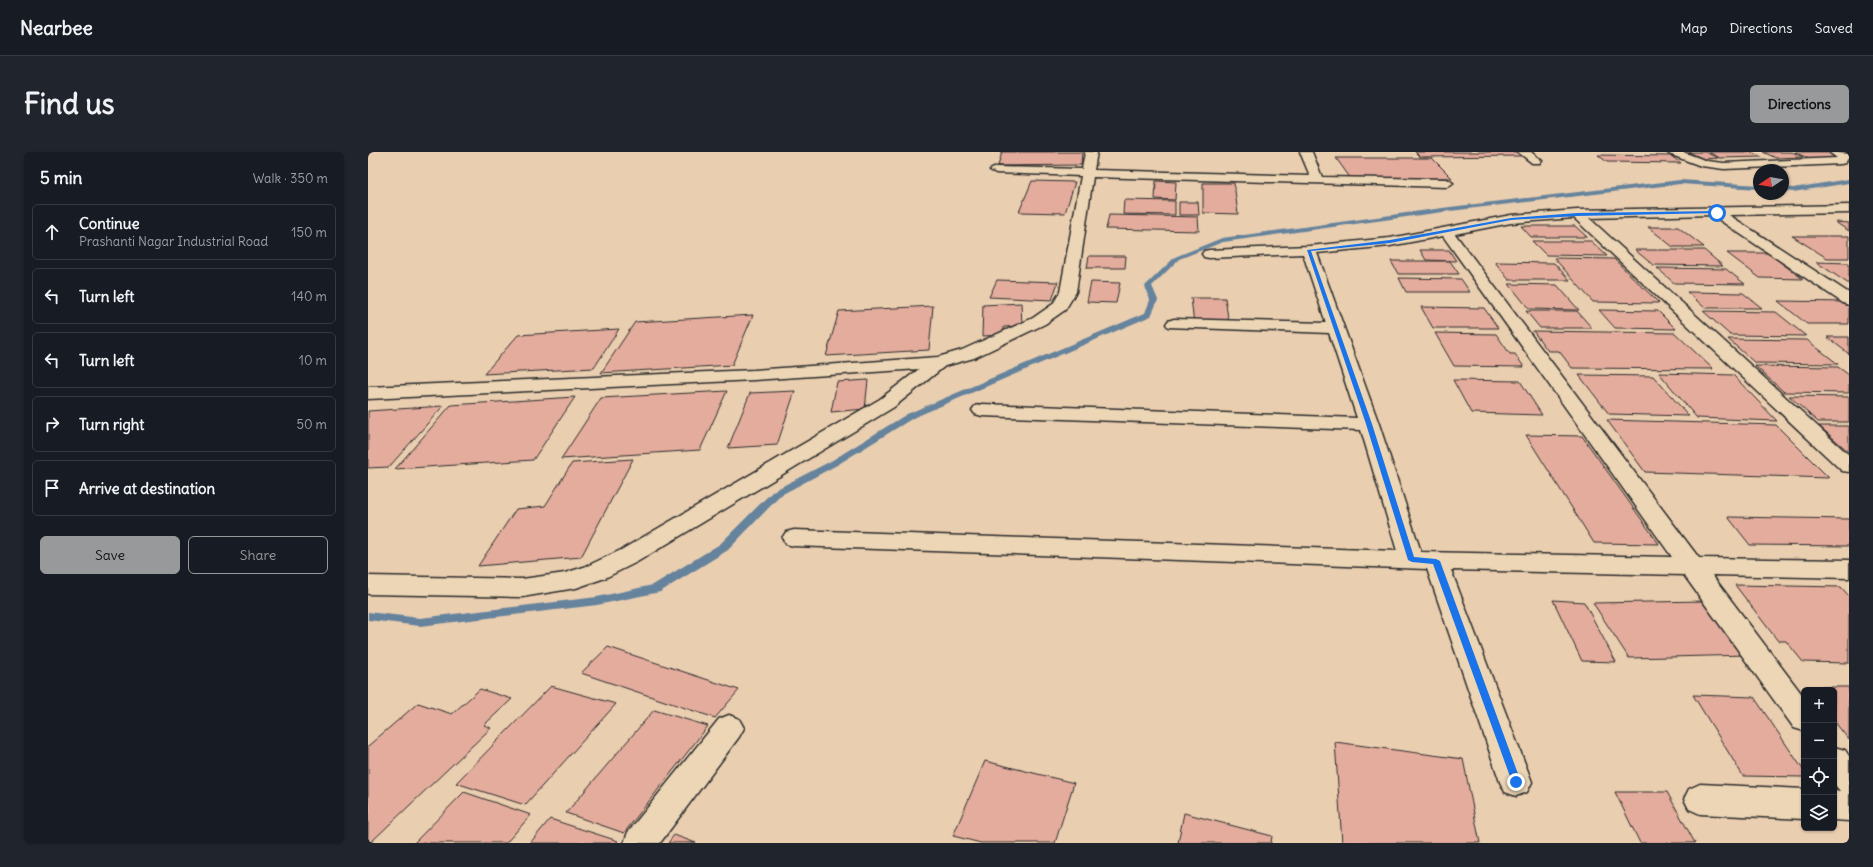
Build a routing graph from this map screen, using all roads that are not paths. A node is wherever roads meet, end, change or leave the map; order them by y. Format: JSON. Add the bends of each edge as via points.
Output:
{"nodes":[{"id":1,"x":1090,"y":152,"type":"edge"},
{"id":2,"x":1306,"y":152,"type":"edge"},
{"id":3,"x":1524,"y":152,"type":"edge"},
{"id":4,"x":1673,"y":152,"type":"edge"},
{"id":5,"x":1835,"y":152,"type":"edge"},
{"id":6,"x":1536,"y":161,"type":"dead end"},
{"id":7,"x":1812,"y":163,"type":"junction"},
{"id":8,"x":1849,"y":167,"type":"edge"},
{"id":9,"x":996,"y":170,"type":"dead end"},
{"id":10,"x":1088,"y":172,"type":"junction"},
{"id":11,"x":1317,"y":180,"type":"junction"},
{"id":12,"x":1446,"y":183,"type":"dead end"},
{"id":13,"x":1849,"y":209,"type":"edge"},
{"id":14,"x":1717,"y":213,"type":"junction"},
{"id":15,"x":1577,"y":214,"type":"junction"},
{"id":16,"x":1446,"y":230,"type":"junction"},
{"id":17,"x":1309,"y":250,"type":"junction"},
{"id":18,"x":1209,"y":254,"type":"dead end"},
{"id":19,"x":1832,"y":288,"type":"junction"},
{"id":20,"x":1849,"y":288,"type":"edge"},
{"id":21,"x":1849,"y":300,"type":"edge"},
{"id":22,"x":1174,"y":324,"type":"dead end"},
{"id":23,"x":1336,"y":328,"type":"junction"},
{"id":24,"x":939,"y":362,"type":"junction"},
{"id":25,"x":368,"y":393,"type":"edge"},
{"id":26,"x":982,"y":410,"type":"dead end"},
{"id":27,"x":1369,"y":424,"type":"junction"},
{"id":28,"x":1849,"y":466,"type":"edge"},
{"id":29,"x":794,"y":538,"type":"dead end"},
{"id":30,"x":1424,"y":560,"type":"junction"},
{"id":31,"x":1692,"y":566,"type":"junction"},
{"id":32,"x":1849,"y":569,"type":"edge"},
{"id":33,"x":368,"y":586,"type":"edge"},
{"id":34,"x":1801,"y":715,"type":"edge"},
{"id":35,"x":729,"y":728,"type":"dead end"},
{"id":36,"x":1837,"y":764,"type":"edge"},
{"id":37,"x":1849,"y":780,"type":"edge"},
{"id":38,"x":1516,"y":782,"type":"dead end"},
{"id":39,"x":1700,"y":799,"type":"dead end"},
{"id":40,"x":1801,"y":804,"type":"edge"},
{"id":41,"x":1837,"y":805,"type":"edge"},
{"id":42,"x":1849,"y":806,"type":"edge"},
{"id":43,"x":640,"y":843,"type":"edge"}],
"edges":[{"from":1,"to":10,"type":"street"},
{"from":2,"to":11,"type":"street"},
{"from":3,"to":6,"type":"street"},
{"from":4,"to":7,"type":"street","via":[[1705,164],[1724,166]]},
{"from":5,"to":7,"type":"street","via":[[1844,156],[1842,160]]},
{"from":7,"to":8,"type":"street"},
{"from":9,"to":10,"type":"street"},
{"from":10,"to":11,"type":"street"},
{"from":10,"to":24,"type":"street","via":[[1068,292],[1059,307],[1039,321],[968,354]]},
{"from":11,"to":12,"type":"street"},
{"from":13,"to":14,"type":"street"},
{"from":14,"to":15,"type":"street"},
{"from":14,"to":19,"type":"street"},
{"from":15,"to":16,"type":"street","via":[[1511,219]]},
{"from":15,"to":28,"type":"street"},
{"from":16,"to":17,"type":"street","via":[[1390,242]]},
{"from":16,"to":31,"type":"street"},
{"from":17,"to":18,"type":"street"},
{"from":17,"to":23,"type":"street"},
{"from":19,"to":20,"type":"street"},
{"from":19,"to":21,"type":"street"},
{"from":22,"to":23,"type":"street"},
{"from":23,"to":27,"type":"street"},
{"from":24,"to":25,"type":"street","via":[[754,375]]},
{"from":24,"to":33,"type":"street","via":[[887,403],[629,556],[596,572],[567,582],[522,588]]},
{"from":26,"to":27,"type":"street"},
{"from":27,"to":30,"type":"street"},
{"from":29,"to":30,"type":"street"},
{"from":30,"to":31,"type":"street"},
{"from":30,"to":38,"type":"street"},
{"from":31,"to":32,"type":"street"},
{"from":31,"to":34,"type":"street"},
{"from":35,"to":43,"type":"street"},
{"from":36,"to":37,"type":"street"},
{"from":39,"to":40,"type":"street"},
{"from":41,"to":42,"type":"street"}]}
